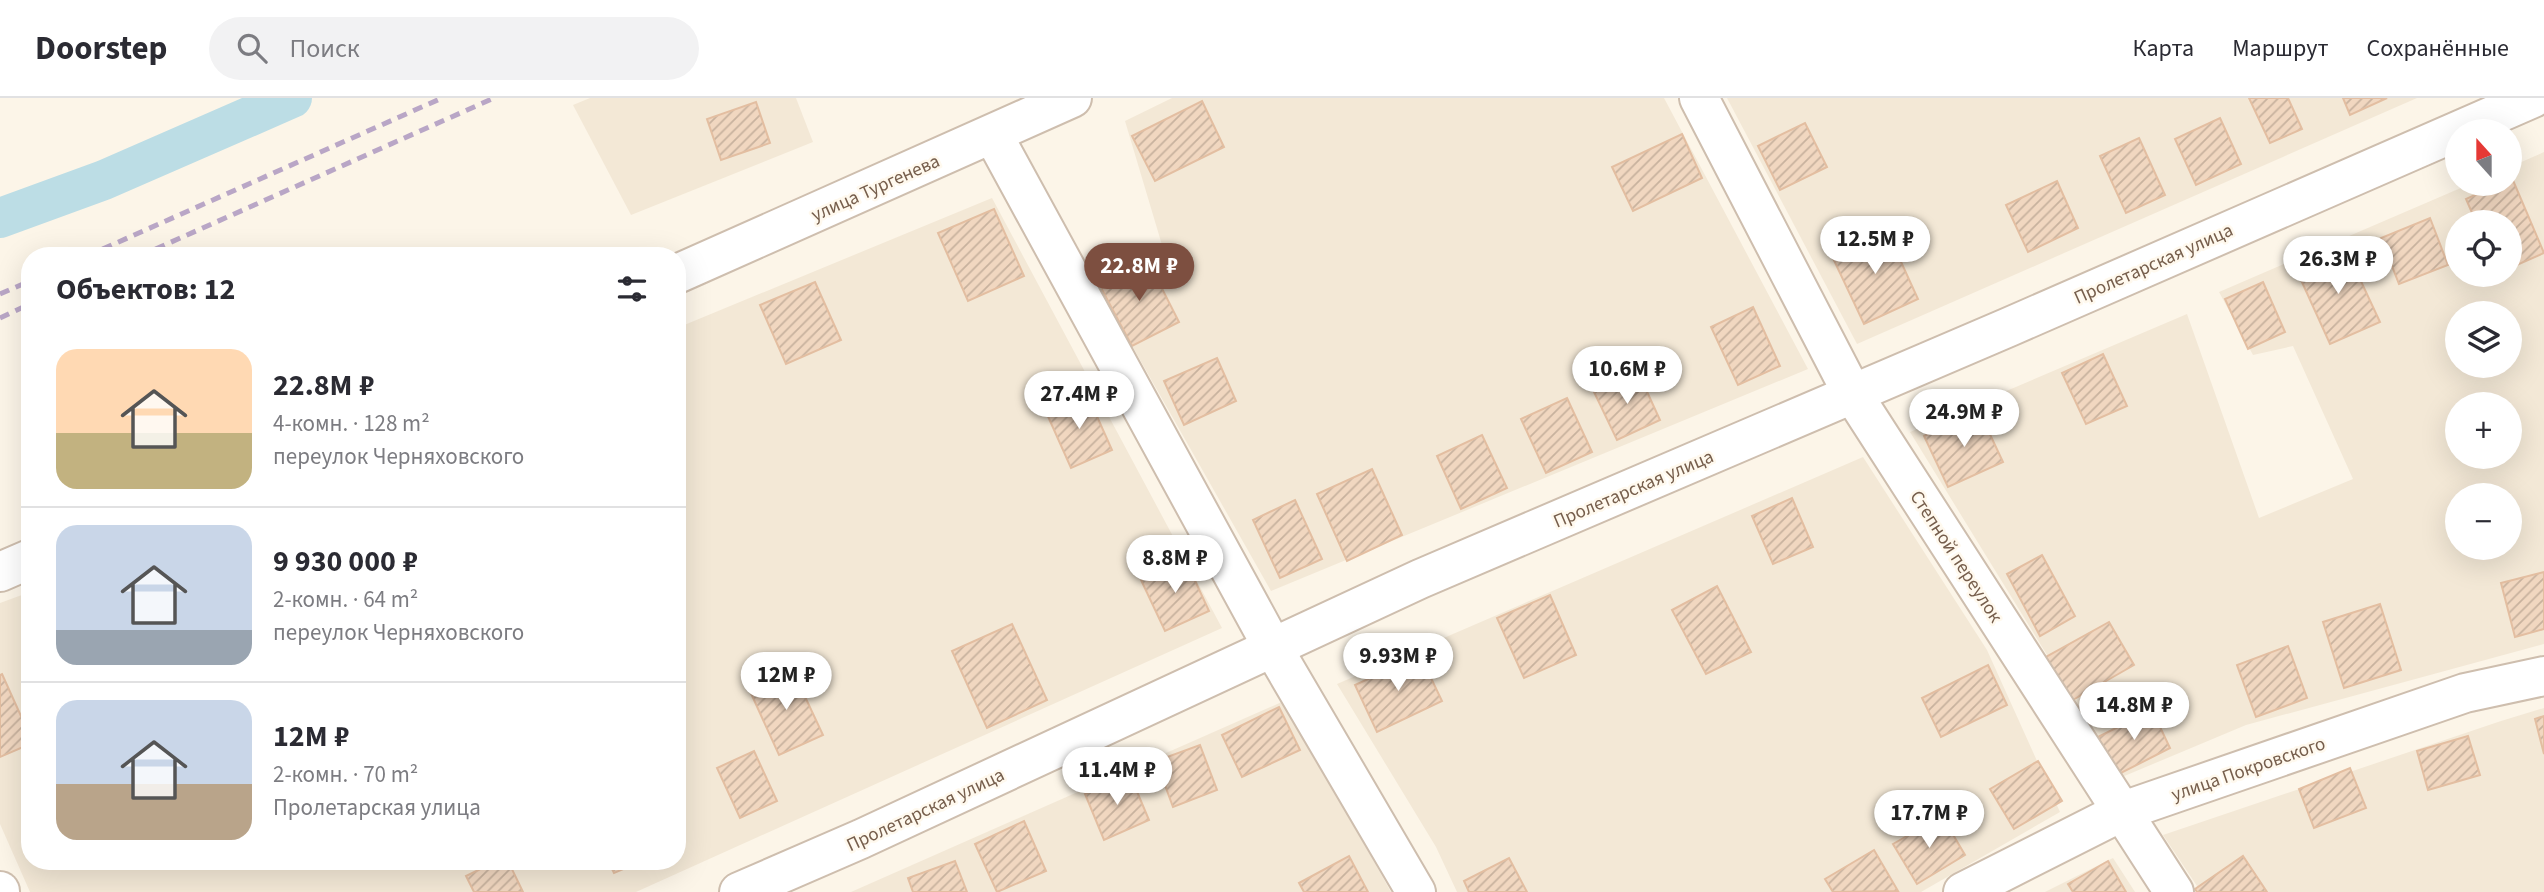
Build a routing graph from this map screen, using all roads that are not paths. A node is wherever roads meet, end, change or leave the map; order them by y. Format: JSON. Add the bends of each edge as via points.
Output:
{"nodes":[{"id":1,"x":1072,"y":98,"type":"edge"},
{"id":2,"x":1699,"y":98,"type":"edge"},
{"id":3,"x":2533,"y":98,"type":"edge"},
{"id":4,"x":993,"y":135,"type":"junction"},
{"id":5,"x":686,"y":270,"type":"edge"},
{"id":6,"x":1852,"y":393,"type":"junction"},
{"id":7,"x":21,"y":563,"type":"edge"},
{"id":8,"x":0,"y":572,"type":"edge"},
{"id":9,"x":1273,"y":648,"type":"junction"},
{"id":10,"x":2544,"y":676,"type":"edge"},
{"id":11,"x":2123,"y":811,"type":"junction"},
{"id":12,"x":739,"y":892,"type":"edge"},
{"id":13,"x":1416,"y":892,"type":"edge"},
{"id":14,"x":1963,"y":892,"type":"edge"},
{"id":15,"x":2174,"y":892,"type":"edge"}],
"edges":[{"from":1,"to":4,"type":"street","name":"улица Тургенева"},
{"from":2,"to":6,"type":"street","name":"Степной переулок"},
{"from":3,"to":6,"type":"street","name":"Пролетарская улица"},
{"from":4,"to":5,"type":"street","name":"улица Тургенева"},
{"from":4,"to":9,"type":"street"},
{"from":6,"to":9,"type":"street","name":"Пролетарская улица","via":[[1420,579]]},
{"from":6,"to":11,"type":"street","name":"Степной переулок"},
{"from":7,"to":8,"type":"street"},
{"from":9,"to":12,"type":"street","name":"Пролетарская улица"},
{"from":9,"to":13,"type":"street"},
{"from":10,"to":11,"type":"street","name":"улица Покровского","via":[[2465,693]]},
{"from":11,"to":14,"type":"street","name":"улица Покровского"},
{"from":11,"to":15,"type":"street","name":"Степной переулок"}]}
